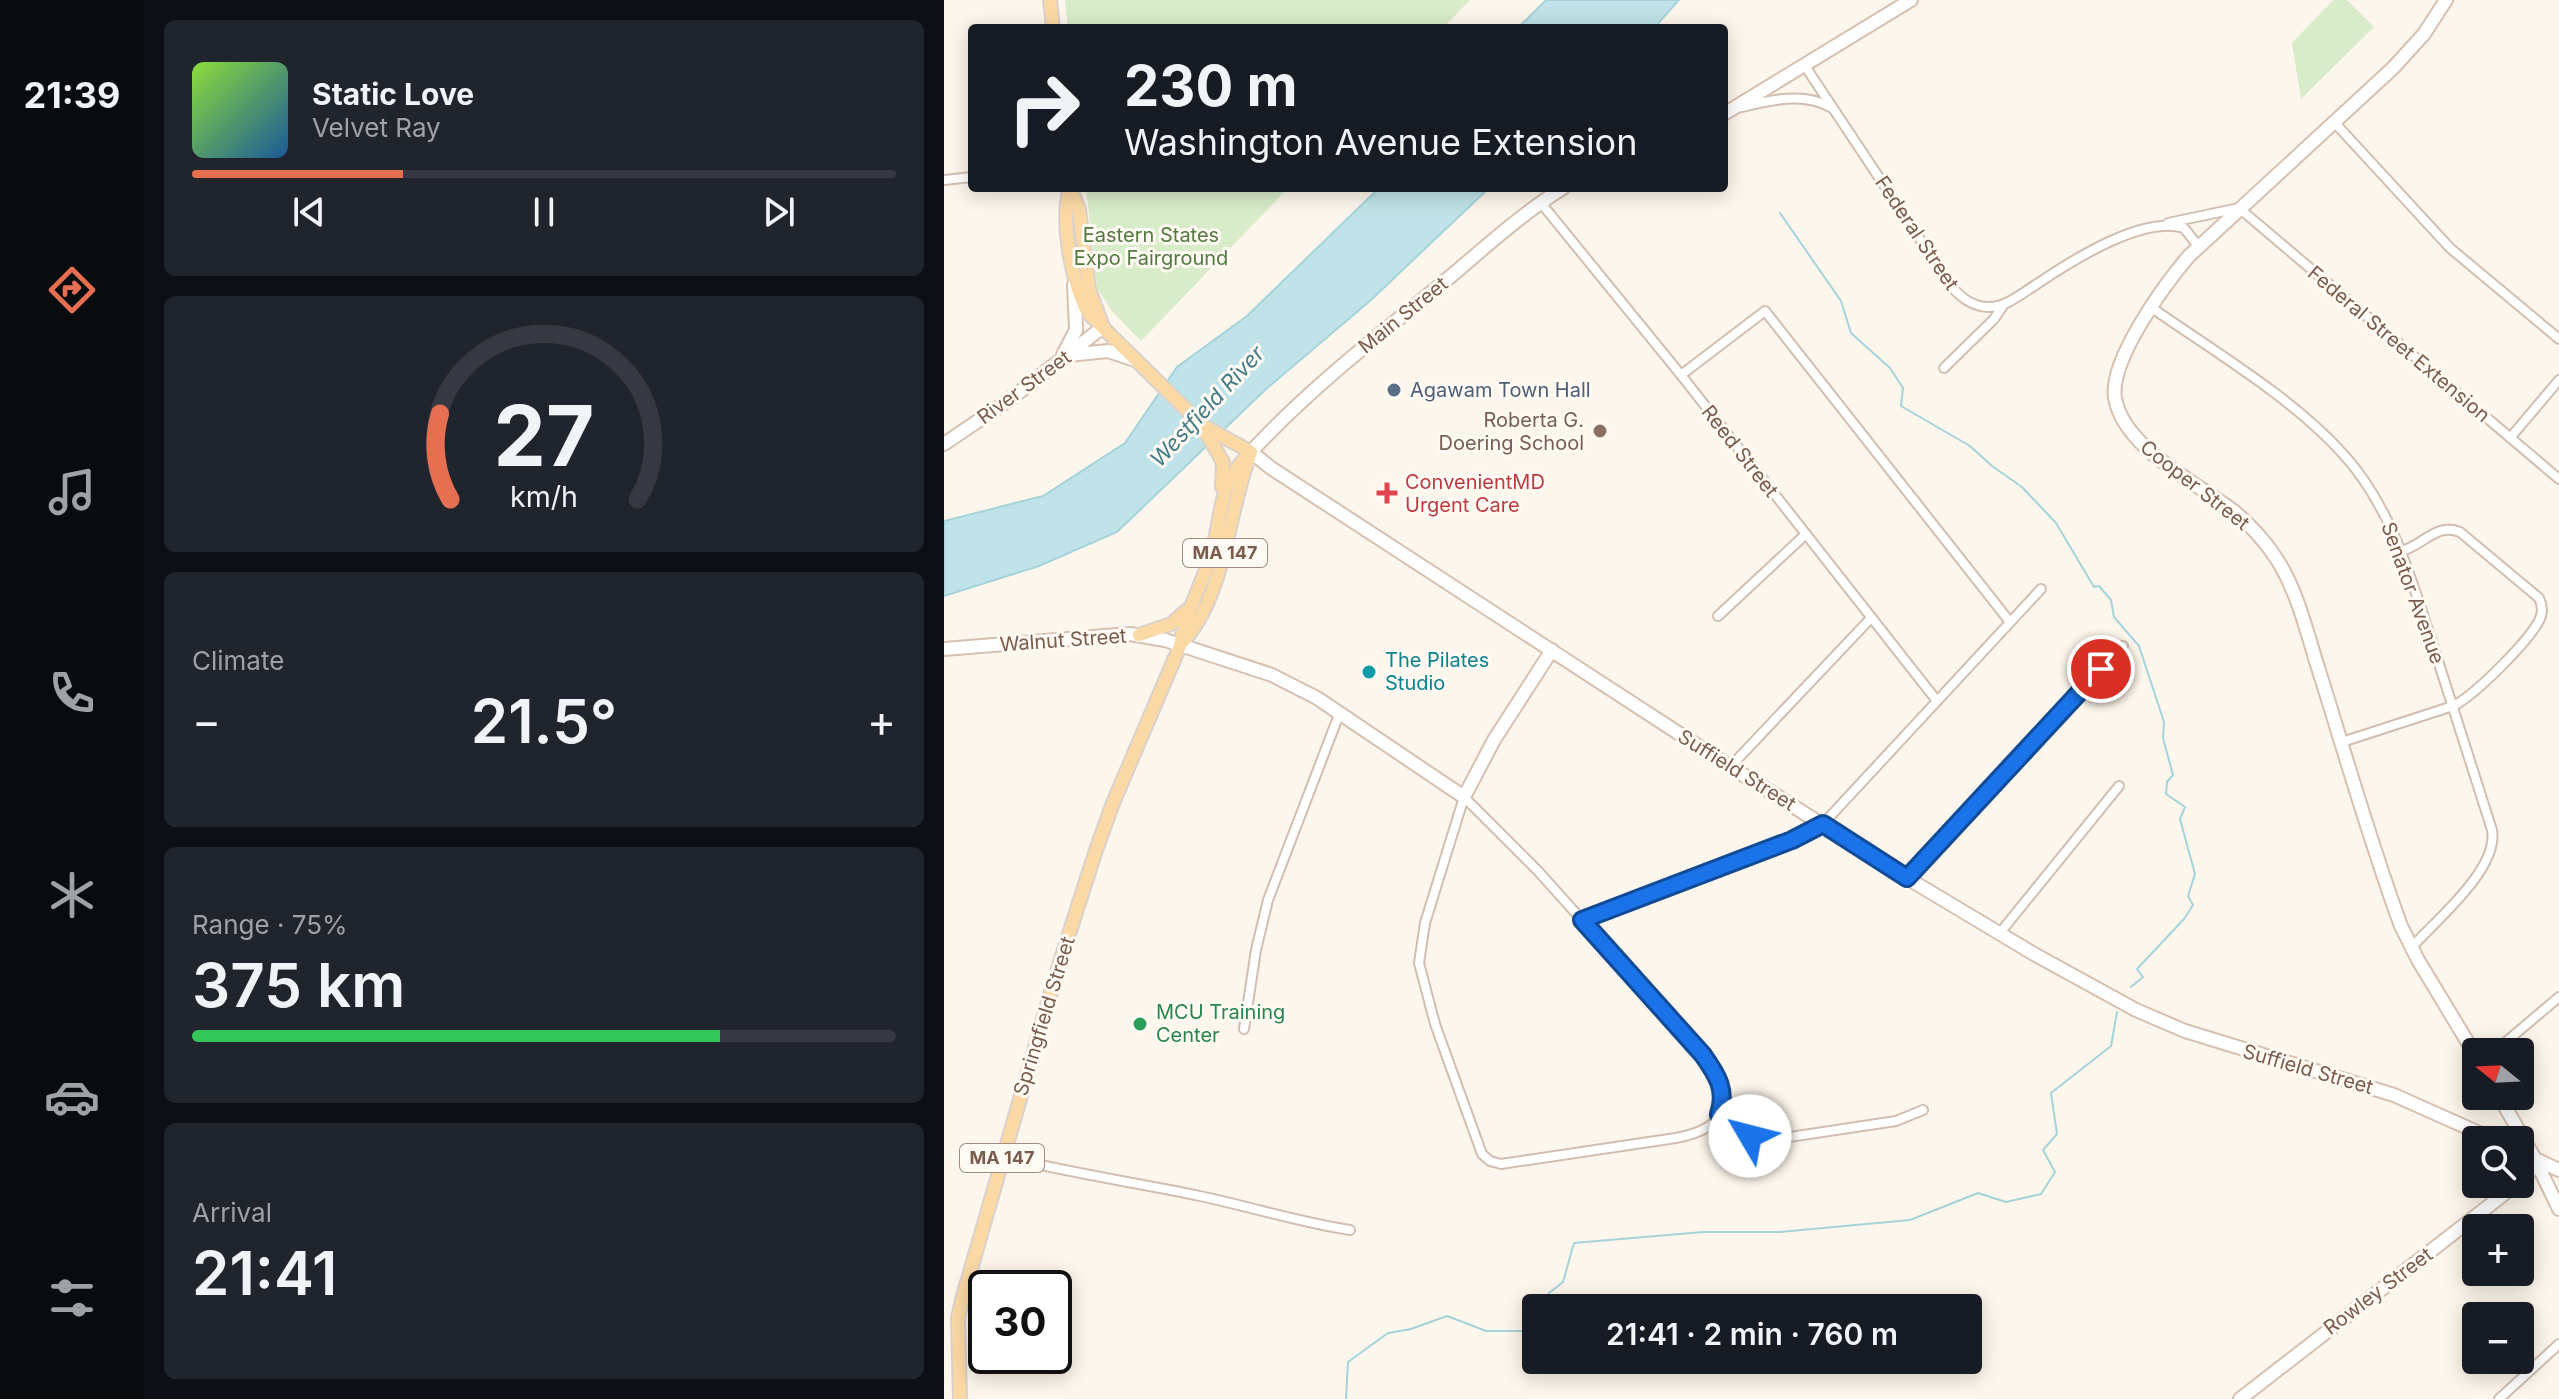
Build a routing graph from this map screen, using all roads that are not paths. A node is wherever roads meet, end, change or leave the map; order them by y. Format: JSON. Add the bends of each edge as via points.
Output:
{"nodes":[{"id":1,"x":1050,"y":0,"type":"edge"},
{"id":2,"x":1911,"y":0,"type":"edge"},
{"id":3,"x":2446,"y":0,"type":"edge"},
{"id":4,"x":1053,"y":24,"type":"edge"},
{"id":5,"x":1805,"y":66,"type":"junction"},
{"id":6,"x":1834,"y":110,"type":"junction"},
{"id":7,"x":1729,"y":112,"type":"edge"},
{"id":8,"x":2334,"y":122,"type":"junction"},
{"id":9,"x":968,"y":177,"type":"edge"},
{"id":10,"x":944,"y":180,"type":"edge"},
{"id":11,"x":1069,"y":192,"type":"edge"},
{"id":12,"x":1072,"y":192,"type":"edge"},
{"id":13,"x":1557,"y":192,"type":"edge"},
{"id":14,"x":1541,"y":203,"type":"junction"},
{"id":15,"x":2239,"y":208,"type":"junction"},
{"id":16,"x":2157,"y":226,"type":"junction"},
{"id":17,"x":2198,"y":246,"type":"junction"},
{"id":18,"x":1071,"y":266,"type":"junction"},
{"id":19,"x":2005,"y":303,"type":"junction"},
{"id":20,"x":2152,"y":308,"type":"junction"},
{"id":21,"x":1103,"y":327,"type":"junction"},
{"id":22,"x":2559,"y":339,"type":"edge"},
{"id":23,"x":1065,"y":357,"type":"junction"},
{"id":24,"x":1135,"y":360,"type":"junction"},
{"id":25,"x":1944,"y":368,"type":"dead end"},
{"id":26,"x":1681,"y":375,"type":"junction"},
{"id":27,"x":2559,"y":380,"type":"edge"},
{"id":28,"x":2510,"y":438,"type":"junction"},
{"id":29,"x":1221,"y":443,"type":"junction"},
{"id":30,"x":944,"y":444,"type":"edge"},
{"id":31,"x":1251,"y":452,"type":"junction"},
{"id":32,"x":2559,"y":479,"type":"edge"},
{"id":33,"x":1219,"y":507,"type":"junction"},
{"id":34,"x":1806,"y":534,"type":"junction"},
{"id":35,"x":2401,"y":551,"type":"junction"},
{"id":36,"x":2041,"y":589,"type":"dead end"},
{"id":37,"x":1192,"y":605,"type":"junction"},
{"id":38,"x":1718,"y":616,"type":"dead end"},
{"id":39,"x":1871,"y":618,"type":"junction"},
{"id":40,"x":2010,"y":622,"type":"junction"},
{"id":41,"x":1139,"y":635,"type":"junction"},
{"id":42,"x":1180,"y":646,"type":"junction"},
{"id":43,"x":2123,"y":646,"type":"dead end"},
{"id":44,"x":944,"y":649,"type":"edge"},
{"id":45,"x":1552,"y":650,"type":"junction"},
{"id":46,"x":1937,"y":701,"type":"junction"},
{"id":47,"x":2453,"y":706,"type":"junction"},
{"id":48,"x":1340,"y":712,"type":"junction"},
{"id":49,"x":2342,"y":742,"type":"junction"},
{"id":50,"x":1730,"y":767,"type":"junction"},
{"id":51,"x":2119,"y":786,"type":"dead end"},
{"id":52,"x":1464,"y":797,"type":"junction"},
{"id":53,"x":1823,"y":824,"type":"junction"},
{"id":54,"x":1907,"y":878,"type":"junction"},
{"id":55,"x":1582,"y":920,"type":"junction"},
{"id":56,"x":1999,"y":934,"type":"junction"},
{"id":57,"x":2411,"y":948,"type":"junction"},
{"id":58,"x":2559,"y":997,"type":"edge"},
{"id":59,"x":1244,"y":1029,"type":"dead end"},
{"id":60,"x":2465,"y":1038,"type":"edge"},
{"id":61,"x":2511,"y":1038,"type":"edge"},
{"id":62,"x":1923,"y":1110,"type":"dead end"},
{"id":63,"x":2507,"y":1110,"type":"edge"},
{"id":64,"x":1719,"y":1114,"type":"junction"},
{"id":65,"x":2464,"y":1126,"type":"edge"},
{"id":66,"x":1002,"y":1156,"type":"junction"},
{"id":67,"x":2535,"y":1159,"type":"junction"},
{"id":68,"x":2559,"y":1170,"type":"edge"},
{"id":69,"x":2499,"y":1198,"type":"edge"},
{"id":70,"x":2559,"y":1209,"type":"edge"},
{"id":71,"x":1350,"y":1230,"type":"dead end"},
{"id":72,"x":2559,"y":1344,"type":"edge"},
{"id":73,"x":2244,"y":1398,"type":"edge"},
{"id":74,"x":960,"y":1399,"type":"edge"},
{"id":75,"x":2499,"y":1399,"type":"edge"}],
"edges":[{"from":1,"to":4,"type":"main road"},
{"from":2,"to":5,"type":"main road"},
{"from":3,"to":8,"type":"main road","name":"Cooper Street","via":[[2412,49]]},
{"from":5,"to":6,"type":"street","name":"Federal Street"},
{"from":5,"to":7,"type":"main road"},
{"from":6,"to":7,"type":"street","via":[[1800,99]]},
{"from":6,"to":19,"type":"street","name":"Federal Street","via":[[1955,291],[1982,306]]},
{"from":8,"to":15,"type":"main road","name":"Cooper Street"},
{"from":8,"to":22,"type":"street","via":[[2450,248]]},
{"from":9,"to":10,"type":"street"},
{"from":11,"to":18,"type":"main road","name":"Suffield Street"},
{"from":12,"to":21,"type":"main road","name":"Suffield Street","via":[[1079,205],[1089,289]]},
{"from":13,"to":14,"type":"main road","name":"Main Street"},
{"from":14,"to":26,"type":"street","name":"Reed Street"},
{"from":14,"to":31,"type":"main road","name":"Main Street","via":[[1335,371]]},
{"from":15,"to":16,"type":"street"},
{"from":15,"to":17,"type":"main road","name":"Cooper Street"},
{"from":15,"to":28,"type":"street","name":"Federal Street Extension"},
{"from":16,"to":17,"type":"street","via":[[2184,228]]},
{"from":16,"to":19,"type":"street","via":[[2105,244]]},
{"from":17,"to":20,"type":"main road","name":"Cooper Street"},
{"from":18,"to":21,"type":"main road","name":"Suffield Street","via":[[1081,301]]},
{"from":18,"to":23,"type":"main road","via":[[1076,330]]},
{"from":19,"to":25,"type":"street"},
{"from":20,"to":35,"type":"street","name":"Senator Avenue","via":[[2286,402],[2328,438],[2371,490]]},
{"from":20,"to":49,"type":"main road","name":"Cooper Street","via":[[2117,371],[2114,391],[2122,419],[2140,442],[2245,521],[2275,557],[2302,616]]},
{"from":21,"to":23,"type":"main road","name":"River Street"},
{"from":21,"to":24,"type":"main road","name":"Suffield Street"},
{"from":23,"to":24,"type":"main road","via":[[1108,351]]},
{"from":23,"to":30,"type":"main road","name":"River Street"},
{"from":24,"to":29,"type":"main road","name":"Suffield Street"},
{"from":26,"to":34,"type":"street","name":"Reed Street"},
{"from":26,"to":40,"type":"street","via":[[1765,311]]},
{"from":27,"to":28,"type":"street"},
{"from":28,"to":32,"type":"street","name":"Federal Street Extension"},
{"from":29,"to":31,"type":"main road","name":"Suffield Street"},
{"from":29,"to":33,"type":"main road","number":"MA 147"},
{"from":31,"to":33,"type":"main road","name":"Springfield Street","via":[[1237,465]]},
{"from":31,"to":42,"type":"main road","name":"Springfield Street","number":"MA 147","via":[[1233,505],[1225,556],[1194,631]]},
{"from":31,"to":45,"type":"main road","name":"Suffield Street"},
{"from":33,"to":37,"type":"main road","name":"Springfield Street","number":"MA 147","via":[[1215,543]]},
{"from":34,"to":38,"type":"street"},
{"from":34,"to":39,"type":"street","name":"Reed Street"},
{"from":35,"to":47,"type":"street","name":"Senator Avenue"},
{"from":35,"to":47,"type":"street","via":[[2437,530],[2455,530],[2541,603],[2531,632],[2477,690]]},
{"from":36,"to":40,"type":"street"},
{"from":37,"to":41,"type":"main road","via":[[1178,620]]},
{"from":37,"to":42,"type":"main road","name":"Springfield Street","number":"MA 147"},
{"from":39,"to":46,"type":"street","name":"Reed Street"},
{"from":39,"to":50,"type":"street"},
{"from":40,"to":46,"type":"street"},
{"from":41,"to":42,"type":"main road","name":"Walnut Street"},
{"from":41,"to":44,"type":"main road","name":"Walnut Street"},
{"from":42,"to":48,"type":"main road","name":"Walnut Street","via":[[1272,675]]},
{"from":42,"to":66,"type":"main road","name":"Springfield Street","number":"MA 147","via":[[1095,853]]},
{"from":43,"to":54,"type":"street"},
{"from":45,"to":50,"type":"main road","name":"Suffield Street"},
{"from":45,"to":52,"type":"main road"},
{"from":46,"to":53,"type":"street"},
{"from":47,"to":49,"type":"street"},
{"from":47,"to":57,"type":"street","name":"Senator Avenue","via":[[2494,844],[2481,871]]},
{"from":48,"to":52,"type":"main road","name":"Walnut Street"},
{"from":48,"to":59,"type":"street","via":[[1268,900]]},
{"from":49,"to":57,"type":"main road","name":"Cooper Street"},
{"from":50,"to":53,"type":"main road","name":"Suffield Street"},
{"from":51,"to":56,"type":"street"},
{"from":52,"to":55,"type":"street"},
{"from":52,"to":64,"type":"street","via":[[1425,923],[1419,963],[1482,1154],[1501,1164],[1700,1133]]},
{"from":53,"to":54,"type":"main road","name":"Suffield Street"},
{"from":53,"to":55,"type":"street"},
{"from":54,"to":56,"type":"main road","name":"Suffield Street"},
{"from":55,"to":64,"type":"street","via":[[1708,1062],[1723,1090]]},
{"from":56,"to":65,"type":"main road","name":"Suffield Street","via":[[2175,1028],[2394,1095]]},
{"from":57,"to":60,"type":"main road","name":"Cooper Street"},
{"from":58,"to":61,"type":"street"},
{"from":62,"to":64,"type":"street","via":[[1896,1121],[1770,1140],[1750,1136]]},
{"from":63,"to":67,"type":"main road"},
{"from":66,"to":71,"type":"street"},
{"from":66,"to":74,"type":"main road","name":"Springfield Street","number":"MA 147","via":[[962,1300]]},
{"from":67,"to":68,"type":"main road"},
{"from":67,"to":70,"type":"main road"},
{"from":69,"to":73,"type":"main road","name":"Rowley Street"},
{"from":72,"to":75,"type":"street"}]}
